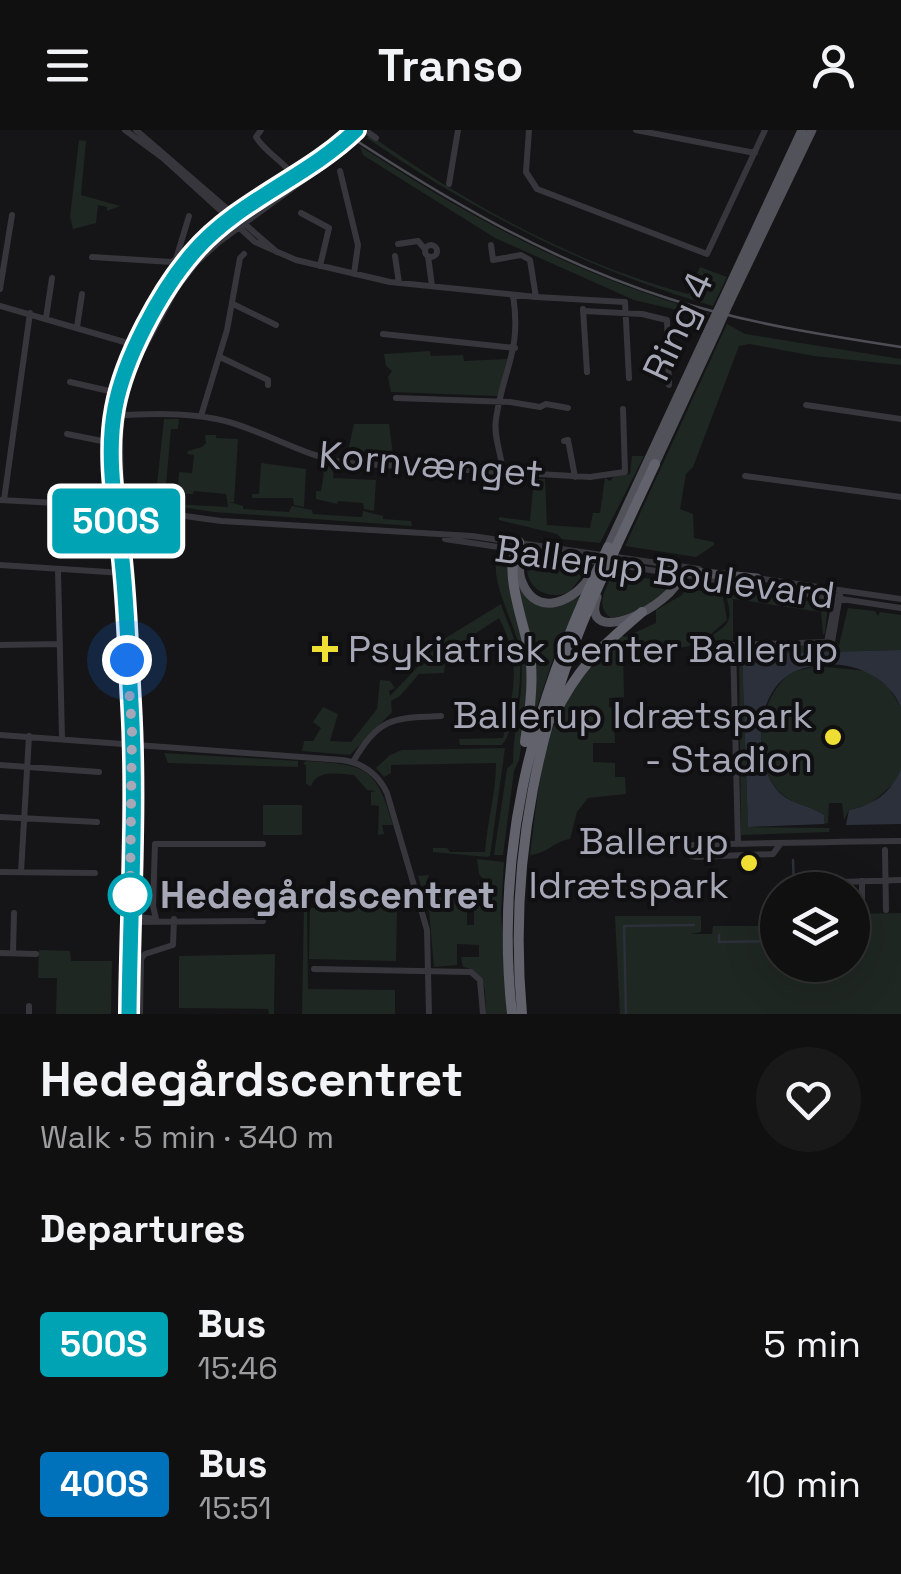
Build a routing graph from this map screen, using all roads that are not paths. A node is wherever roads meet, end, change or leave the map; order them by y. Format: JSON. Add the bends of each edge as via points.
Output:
{"nodes":[{"id":1,"x":125,"y":130,"type":"edge"},
{"id":2,"x":136,"y":130,"type":"edge"},
{"id":3,"x":260,"y":130,"type":"edge"},
{"id":4,"x":362,"y":130,"type":"edge"},
{"id":5,"x":458,"y":130,"type":"edge"},
{"id":6,"x":529,"y":130,"type":"edge"},
{"id":7,"x":636,"y":130,"type":"edge"},
{"id":8,"x":765,"y":130,"type":"edge"},
{"id":9,"x":802,"y":130,"type":"edge"},
{"id":10,"x":812,"y":130,"type":"edge"},
{"id":11,"x":376,"y":138,"type":"dead end"},
{"id":12,"x":755,"y":152,"type":"junction"},
{"id":13,"x":340,"y":171,"type":"dead end"},
{"id":14,"x":297,"y":180,"type":"junction"},
{"id":15,"x":449,"y":184,"type":"dead end"},
{"id":16,"x":301,"y":212,"type":"dead end"},
{"id":17,"x":12,"y":215,"type":"dead end"},
{"id":18,"x":188,"y":216,"type":"dead end"},
{"id":19,"x":234,"y":218,"type":"junction"},
{"id":20,"x":242,"y":225,"type":"junction"},
{"id":21,"x":181,"y":243,"type":"junction"},
{"id":22,"x":398,"y":244,"type":"dead end"},
{"id":23,"x":490,"y":245,"type":"dead end"},
{"id":24,"x":194,"y":252,"type":"junction"},
{"id":25,"x":244,"y":254,"type":"dead end"},
{"id":26,"x":395,"y":256,"type":"dead end"},
{"id":27,"x":92,"y":257,"type":"dead end"},
{"id":28,"x":320,"y":266,"type":"junction"},
{"id":29,"x":354,"y":274,"type":"junction"},
{"id":30,"x":52,"y":278,"type":"dead end"},
{"id":31,"x":400,"y":283,"type":"junction"},
{"id":32,"x":432,"y":286,"type":"junction"},
{"id":33,"x":0,"y":288,"type":"edge"},
{"id":34,"x":82,"y":294,"type":"dead end"},
{"id":35,"x":512,"y":295,"type":"junction"},
{"id":36,"x":536,"y":297,"type":"junction"},
{"id":37,"x":583,"y":300,"type":"junction"},
{"id":38,"x":726,"y":302,"type":"junction"},
{"id":39,"x":233,"y":304,"type":"junction"},
{"id":40,"x":0,"y":306,"type":"edge"},
{"id":41,"x":583,"y":311,"type":"junction"},
{"id":42,"x":626,"y":312,"type":"junction"},
{"id":43,"x":30,"y":313,"type":"junction"},
{"id":44,"x":46,"y":318,"type":"junction"},
{"id":45,"x":276,"y":325,"type":"dead end"},
{"id":46,"x":77,"y":327,"type":"junction"},
{"id":47,"x":714,"y":328,"type":"junction"},
{"id":48,"x":384,"y":334,"type":"dead end"},
{"id":49,"x":140,"y":347,"type":"junction"},
{"id":50,"x":515,"y":348,"type":"junction"},
{"id":51,"x":220,"y":357,"type":"junction"},
{"id":52,"x":587,"y":372,"type":"dead end"},
{"id":53,"x":629,"y":378,"type":"dead end"},
{"id":54,"x":70,"y":382,"type":"dead end"},
{"id":55,"x":268,"y":385,"type":"dead end"},
{"id":56,"x":669,"y":385,"type":"dead end"},
{"id":57,"x":118,"y":392,"type":"junction"},
{"id":58,"x":396,"y":398,"type":"dead end"},
{"id":59,"x":500,"y":403,"type":"junction"},
{"id":60,"x":806,"y":405,"type":"dead end"},
{"id":61,"x":568,"y":408,"type":"dead end"},
{"id":62,"x":623,"y":410,"type":"dead end"},
{"id":63,"x":117,"y":416,"type":"junction"},
{"id":64,"x":201,"y":416,"type":"junction"},
{"id":65,"x":901,"y":419,"type":"edge"},
{"id":66,"x":67,"y":434,"type":"dead end"},
{"id":67,"x":564,"y":441,"type":"dead end"},
{"id":68,"x":112,"y":444,"type":"junction"},
{"id":69,"x":654,"y":464,"type":"joint"},
{"id":70,"x":503,"y":473,"type":"junction"},
{"id":71,"x":745,"y":476,"type":"dead end"},
{"id":72,"x":575,"y":477,"type":"junction"},
{"id":73,"x":901,"y":498,"type":"edge"},
{"id":74,"x":2,"y":500,"type":"edge"},
{"id":75,"x":118,"y":510,"type":"junction"},
{"id":76,"x":614,"y":545,"type":"junction"},
{"id":77,"x":518,"y":548,"type":"junction"},
{"id":78,"x":0,"y":565,"type":"edge"},
{"id":79,"x":58,"y":570,"type":"junction"},
{"id":80,"x":677,"y":572,"type":"junction"},
{"id":81,"x":123,"y":573,"type":"junction"},
{"id":82,"x":599,"y":575,"type":"junction"},
{"id":83,"x":757,"y":578,"type":"joint"},
{"id":84,"x":838,"y":595,"type":"junction"},
{"id":85,"x":901,"y":599,"type":"edge"},
{"id":86,"x":901,"y":608,"type":"edge"},
{"id":87,"x":642,"y":612,"type":"junction"},
{"id":88,"x":60,"y":644,"type":"junction"},
{"id":89,"x":0,"y":645,"type":"edge"},
{"id":90,"x":440,"y":716,"type":"dead end"},
{"id":91,"x":0,"y":735,"type":"edge"},
{"id":92,"x":29,"y":736,"type":"junction"},
{"id":93,"x":62,"y":738,"type":"junction"},
{"id":94,"x":129,"y":744,"type":"junction"},
{"id":95,"x":353,"y":762,"type":"junction"},
{"id":96,"x":0,"y":765,"type":"edge"},
{"id":97,"x":26,"y":767,"type":"junction"},
{"id":98,"x":98,"y":772,"type":"dead end"},
{"id":99,"x":533,"y":776,"type":"junction"},
{"id":100,"x":0,"y":818,"type":"edge"},
{"id":101,"x":24,"y":818,"type":"junction"},
{"id":102,"x":96,"y":822,"type":"dead end"},
{"id":103,"x":515,"y":828,"type":"junction"},
{"id":104,"x":901,"y":841,"type":"edge"},
{"id":105,"x":781,"y":843,"type":"junction"},
{"id":106,"x":263,"y":844,"type":"dead end"},
{"id":107,"x":738,"y":844,"type":"junction"},
{"id":108,"x":885,"y":850,"type":"dead end"},
{"id":109,"x":0,"y":872,"type":"edge"},
{"id":110,"x":21,"y":872,"type":"junction"},
{"id":111,"x":95,"y":873,"type":"dead end"},
{"id":112,"x":901,"y":880,"type":"edge"},
{"id":113,"x":886,"y":881,"type":"junction"},
{"id":114,"x":870,"y":882,"type":"edge"},
{"id":115,"x":886,"y":910,"type":"dead end"},
{"id":116,"x":14,"y":914,"type":"dead end"},
{"id":117,"x":128,"y":919,"type":"junction"},
{"id":118,"x":156,"y":919,"type":"junction"},
{"id":119,"x":174,"y":920,"type":"junction"},
{"id":120,"x":264,"y":921,"type":"dead end"},
{"id":121,"x":0,"y":953,"type":"edge"},
{"id":122,"x":14,"y":953,"type":"junction"},
{"id":123,"x":36,"y":954,"type":"dead end"},
{"id":124,"x":314,"y":969,"type":"dead end"},
{"id":125,"x":430,"y":971,"type":"junction"},
{"id":126,"x":126,"y":1014,"type":"edge"},
{"id":127,"x":140,"y":1014,"type":"edge"},
{"id":128,"x":429,"y":1014,"type":"edge"},
{"id":129,"x":483,"y":1014,"type":"edge"},
{"id":130,"x":512,"y":1014,"type":"edge"},
{"id":131,"x":522,"y":1014,"type":"edge"}],
"edges":[{"from":1,"to":19,"type":"street"},
{"from":2,"to":19,"type":"street"},
{"from":3,"to":14,"type":"street","via":[[261,148]]},
{"from":4,"to":11,"type":"street"},
{"from":4,"to":14,"type":"street","bridge":true},
{"from":5,"to":15,"type":"street"},
{"from":6,"to":12,"type":"street","via":[[526,172],[537,189],[708,254]]},
{"from":7,"to":12,"type":"street"},
{"from":8,"to":12,"type":"street"},
{"from":9,"to":38,"type":"main road","name":"Ring 4"},
{"from":10,"to":38,"type":"main road","name":"Ring 4"},
{"from":13,"to":29,"type":"street","via":[[358,245]]},
{"from":14,"to":19,"type":"street"},
{"from":14,"to":20,"type":"street"},
{"from":16,"to":28,"type":"street","via":[[329,228]]},
{"from":17,"to":33,"type":"street"},
{"from":18,"to":21,"type":"street"},
{"from":19,"to":20,"type":"street"},
{"from":19,"to":24,"type":"street"},
{"from":20,"to":28,"type":"street","via":[[255,242]]},
{"from":20,"to":49,"type":"street","via":[[184,278]]},
{"from":21,"to":24,"type":"street"},
{"from":21,"to":27,"type":"street","via":[[172,262]]},
{"from":22,"to":32,"type":"street","via":[[418,241],[427,253]]},
{"from":23,"to":36,"type":"street","via":[[494,260],[530,260]]},
{"from":24,"to":49,"type":"street"},
{"from":25,"to":39,"type":"street"},
{"from":26,"to":31,"type":"street"},
{"from":28,"to":29,"type":"street"},
{"from":29,"to":31,"type":"street"},
{"from":30,"to":44,"type":"street"},
{"from":31,"to":32,"type":"street"},
{"from":32,"to":35,"type":"street"},
{"from":34,"to":46,"type":"street"},
{"from":35,"to":36,"type":"street"},
{"from":35,"to":50,"type":"street"},
{"from":36,"to":37,"type":"street"},
{"from":37,"to":41,"type":"street"},
{"from":37,"to":42,"type":"street","via":[[626,302]]},
{"from":38,"to":47,"type":"main road","name":"Ring 4","bridge":true},
{"from":39,"to":45,"type":"street"},
{"from":39,"to":51,"type":"street"},
{"from":40,"to":43,"type":"street"},
{"from":41,"to":42,"type":"street"},
{"from":41,"to":52,"type":"street"},
{"from":42,"to":53,"type":"street"},
{"from":42,"to":56,"type":"street","via":[[666,320]]},
{"from":43,"to":44,"type":"street"},
{"from":43,"to":74,"type":"street"},
{"from":44,"to":46,"type":"street"},
{"from":46,"to":49,"type":"street"},
{"from":47,"to":69,"type":"main road","name":"Ring 4"},
{"from":47,"to":76,"type":"main road","name":"Ring 4"},
{"from":48,"to":50,"type":"street"},
{"from":49,"to":57,"type":"street"},
{"from":49,"to":63,"type":"street"},
{"from":50,"to":59,"type":"street"},
{"from":51,"to":55,"type":"street"},
{"from":51,"to":64,"type":"street"},
{"from":54,"to":57,"type":"street"},
{"from":57,"to":63,"type":"street"},
{"from":58,"to":59,"type":"street"},
{"from":59,"to":61,"type":"street"},
{"from":59,"to":70,"type":"street","via":[[495,423]]},
{"from":60,"to":65,"type":"street"},
{"from":62,"to":72,"type":"street","name":"Kornvænget","via":[[625,472]]},
{"from":63,"to":64,"type":"street","name":"Kornvænget"},
{"from":63,"to":68,"type":"street"},
{"from":63,"to":75,"type":"street"},
{"from":64,"to":70,"type":"street","name":"Kornvænget","via":[[328,460]]},
{"from":66,"to":68,"type":"street"},
{"from":67,"to":72,"type":"street","name":"Kornvænget"},
{"from":68,"to":75,"type":"street"},
{"from":69,"to":76,"type":"highway"},
{"from":70,"to":72,"type":"street","name":"Kornvænget"},
{"from":71,"to":73,"type":"street"},
{"from":74,"to":75,"type":"street","name":"Ballerup Boulevard"},
{"from":75,"to":77,"type":"street","name":"Ballerup Boulevard","via":[[461,535]]},
{"from":75,"to":81,"type":"street"},
{"from":76,"to":82,"type":"highway","bridge":true},
{"from":77,"to":80,"type":"street","name":"Ballerup Boulevard"},
{"from":77,"to":82,"type":"main road","via":[[522,583],[538,601],[572,597]]},
{"from":77,"to":103,"type":"highway","via":[[514,582],[531,684]]},
{"from":78,"to":79,"type":"street"},
{"from":79,"to":81,"type":"street"},
{"from":79,"to":88,"type":"street"},
{"from":80,"to":83,"type":"main road"},
{"from":80,"to":84,"type":"street","name":"Ballerup Boulevard"},
{"from":80,"to":87,"type":"main road","via":[[677,588]]},
{"from":81,"to":94,"type":"street"},
{"from":82,"to":87,"type":"main road","via":[[598,618],[613,625]]},
{"from":82,"to":99,"type":"highway"},
{"from":82,"to":103,"type":"highway","via":[[542,704]]},
{"from":83,"to":84,"type":"street","name":"Ballerup Boulevard"},
{"from":84,"to":85,"type":"street","name":"Ballerup Boulevard"},
{"from":84,"to":86,"type":"street","name":"Ballerup Boulevard"},
{"from":84,"to":107,"type":"street","via":[[826,642],[733,645]]},
{"from":87,"to":99,"type":"highway","via":[[608,639],[565,692]]},
{"from":88,"to":89,"type":"street"},
{"from":88,"to":93,"type":"street"},
{"from":90,"to":95,"type":"street","via":[[388,721]]},
{"from":91,"to":92,"type":"street"},
{"from":92,"to":93,"type":"street"},
{"from":92,"to":97,"type":"street"},
{"from":93,"to":94,"type":"street"},
{"from":94,"to":95,"type":"street"},
{"from":94,"to":117,"type":"street"},
{"from":95,"to":125,"type":"street","via":[[387,793],[427,930]]},
{"from":96,"to":97,"type":"street"},
{"from":97,"to":98,"type":"street"},
{"from":97,"to":101,"type":"street"},
{"from":99,"to":131,"type":"highway","via":[[518,899]]},
{"from":100,"to":101,"type":"street"},
{"from":101,"to":102,"type":"street"},
{"from":101,"to":110,"type":"street"},
{"from":103,"to":130,"type":"highway","via":[[508,937]]},
{"from":104,"to":105,"type":"street"},
{"from":105,"to":107,"type":"street"},
{"from":105,"to":107,"type":"street","via":[[773,854],[689,854],[693,845]]},
{"from":106,"to":118,"type":"street","via":[[155,844]]},
{"from":108,"to":113,"type":"street"},
{"from":109,"to":110,"type":"street"},
{"from":110,"to":111,"type":"street"},
{"from":112,"to":113,"type":"street"},
{"from":113,"to":114,"type":"street"},
{"from":113,"to":115,"type":"street"},
{"from":116,"to":122,"type":"street"},
{"from":117,"to":118,"type":"street"},
{"from":117,"to":126,"type":"street"},
{"from":118,"to":119,"type":"street"},
{"from":119,"to":120,"type":"street"},
{"from":119,"to":127,"type":"street","via":[[173,945],[141,959]]},
{"from":121,"to":122,"type":"street"},
{"from":122,"to":123,"type":"street"},
{"from":124,"to":125,"type":"street"},
{"from":125,"to":128,"type":"street"},
{"from":125,"to":129,"type":"street","via":[[471,972],[480,980]]}]}
